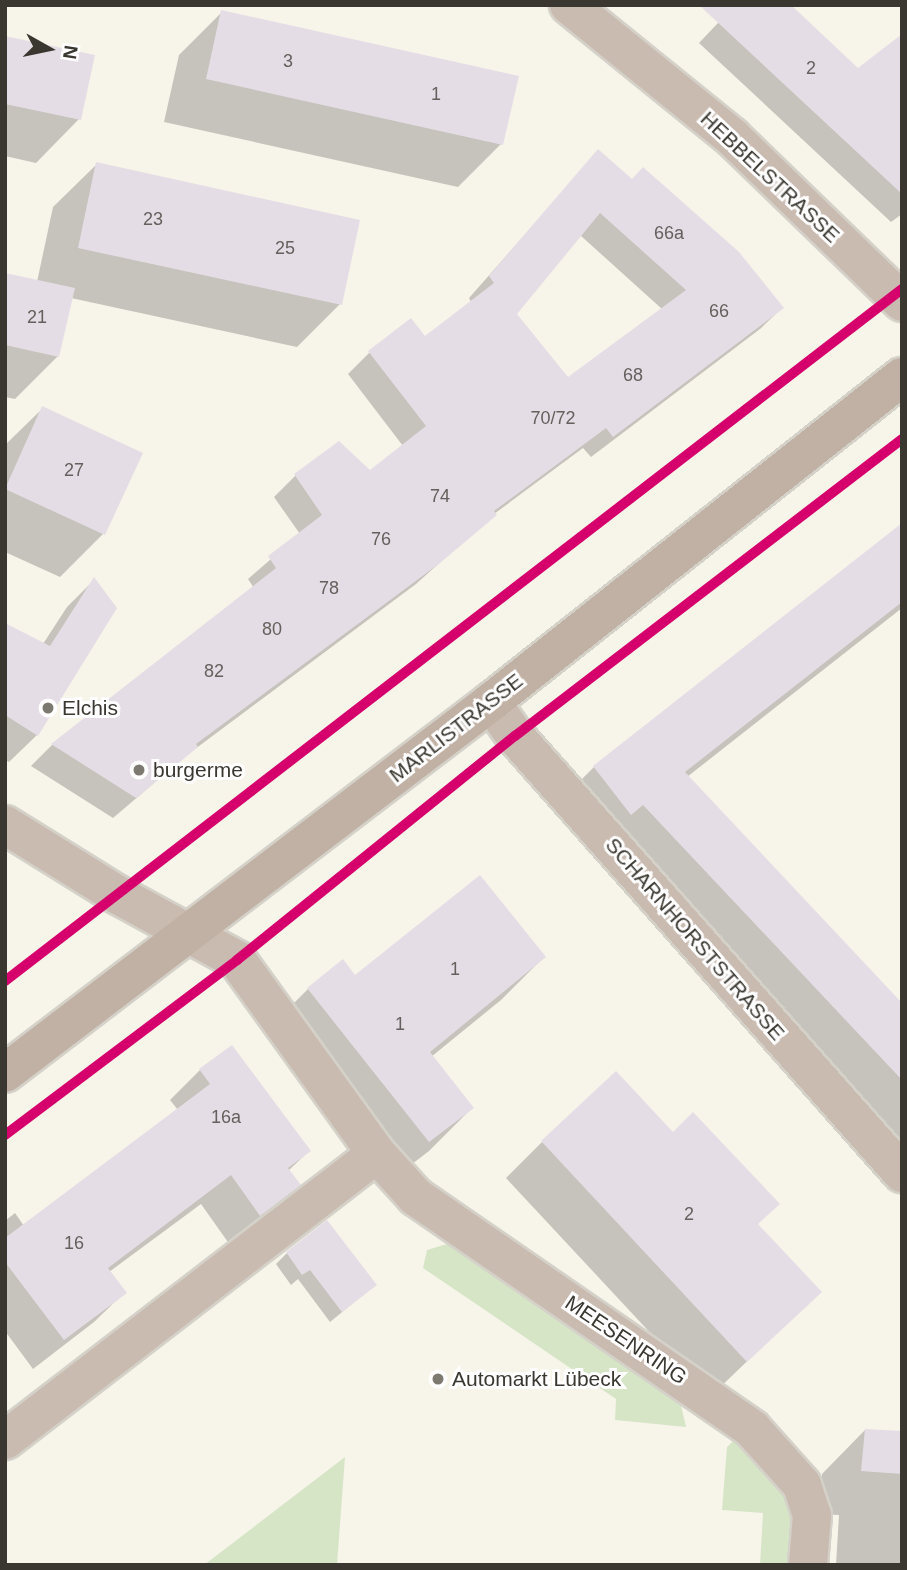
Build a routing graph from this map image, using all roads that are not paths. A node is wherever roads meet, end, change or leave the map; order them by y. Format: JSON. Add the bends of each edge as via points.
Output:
{"nodes":[{"id":1,"x":569,"y":5,"type":"edge"},
{"id":2,"x":902,"y":302,"type":"edge"},
{"id":3,"x":902,"y":377,"type":"edge"},
{"id":4,"x":491,"y":702,"type":"junction"},
{"id":5,"x":5,"y":825,"type":"edge"},
{"id":6,"x":188,"y":932,"type":"junction"},
{"id":7,"x":5,"y":1073,"type":"edge"},
{"id":8,"x":377,"y":1154,"type":"junction"},
{"id":9,"x":902,"y":1173,"type":"edge"},
{"id":10,"x":5,"y":1440,"type":"edge"},
{"id":11,"x":808,"y":1565,"type":"edge"}],
"edges":[{"from":1,"to":2,"type":"street","name":"HEBBELSTRASSE","via":[[732,137]]},
{"from":3,"to":4,"type":"main road","name":"MARLISTRASSE"},
{"from":4,"to":6,"type":"main road","name":"MARLISTRASSE"},
{"from":4,"to":9,"type":"street","name":"SCHARNHORSTSTRASSE","via":[[524,746]]},
{"from":5,"to":6,"type":"street","name":"MEESENRING"},
{"from":6,"to":7,"type":"main road","name":"MARLISTRASSE"},
{"from":6,"to":8,"type":"street","name":"MEESENRING","via":[[237,960]]},
{"from":8,"to":10,"type":"street"},
{"from":8,"to":11,"type":"street","name":"MEESENRING","via":[[416,1197],[752,1429],[802,1485],[812,1515]]}]}
